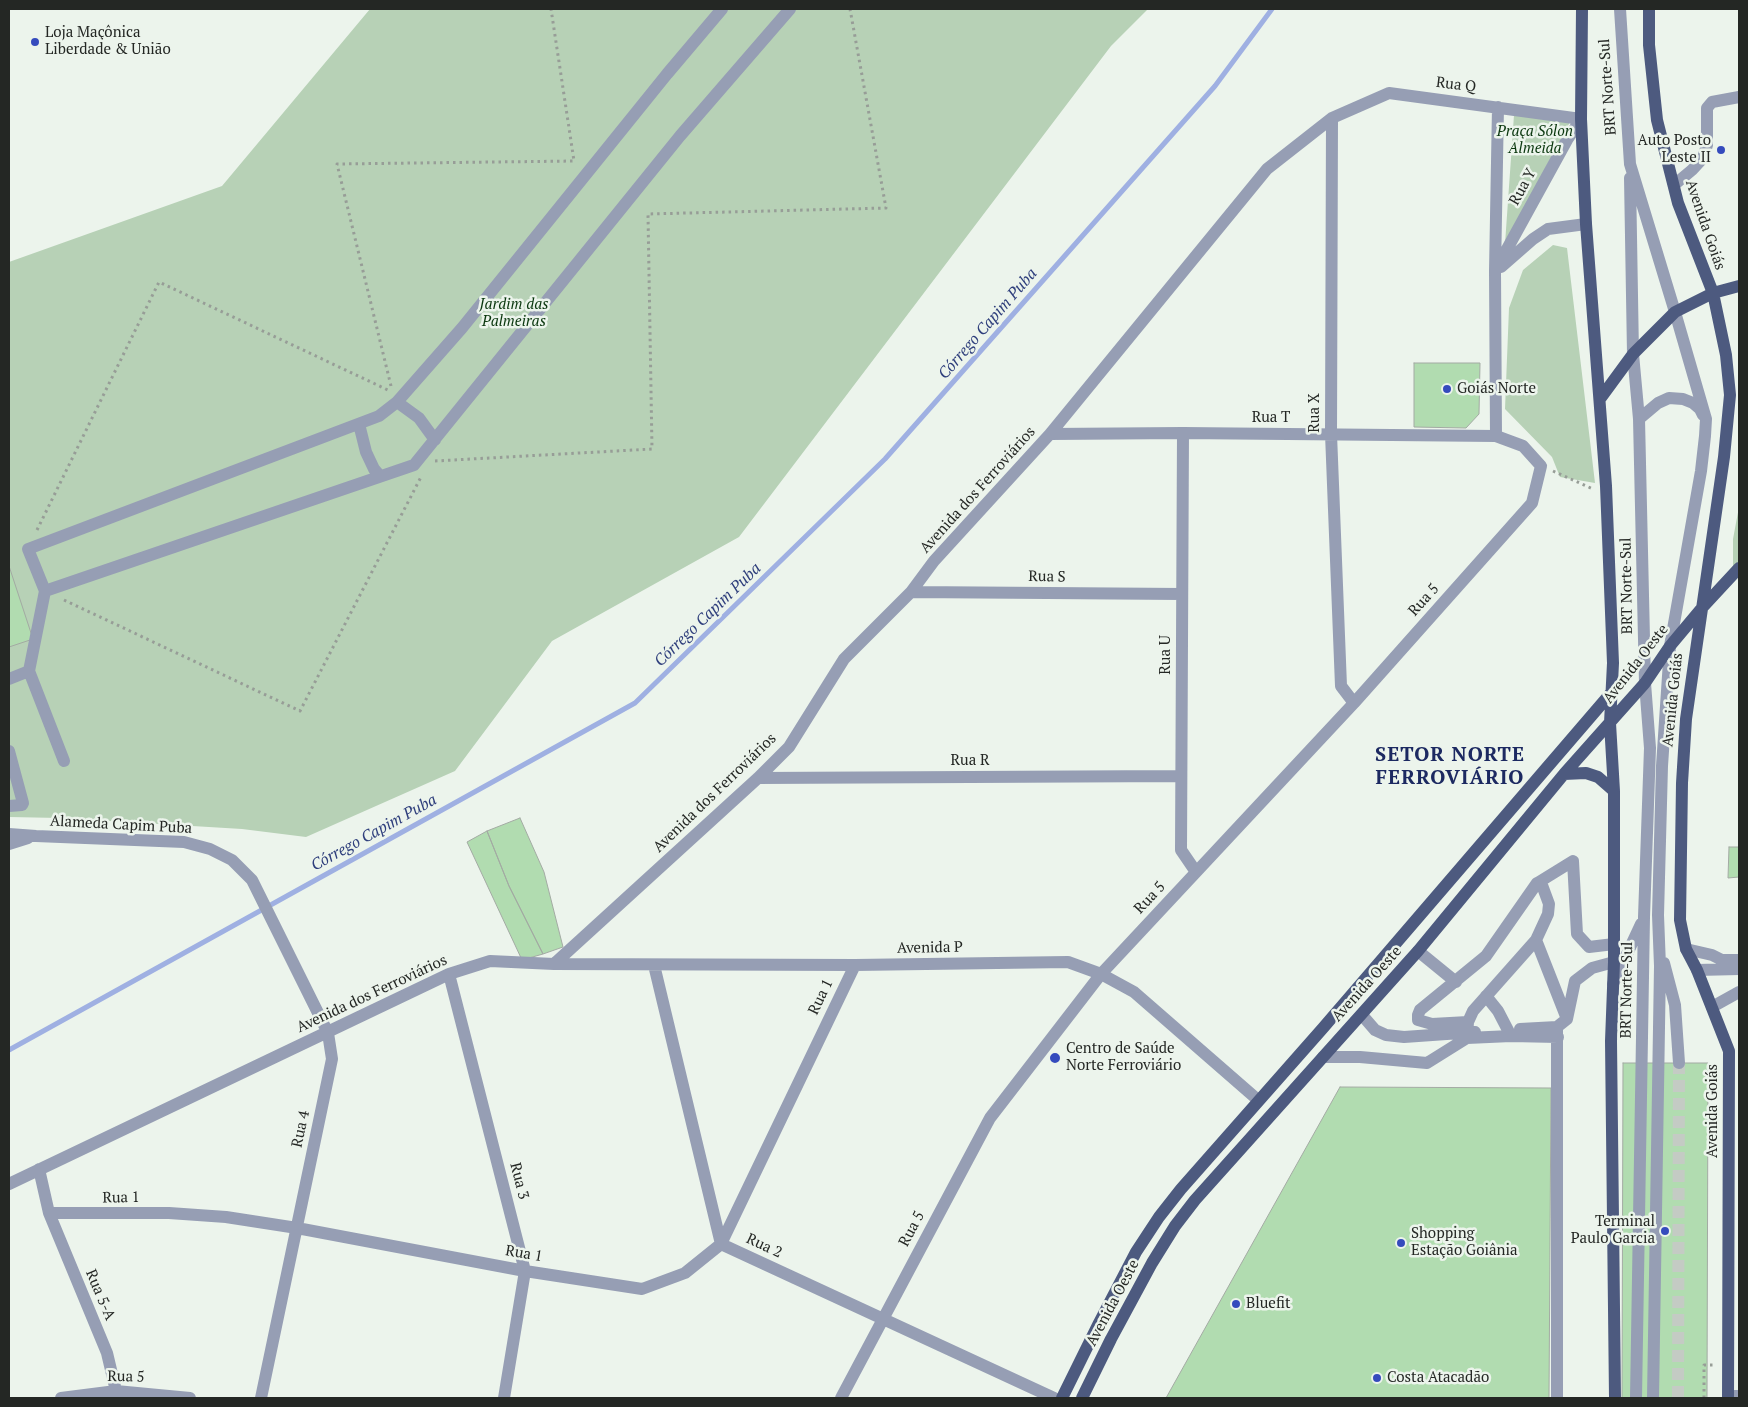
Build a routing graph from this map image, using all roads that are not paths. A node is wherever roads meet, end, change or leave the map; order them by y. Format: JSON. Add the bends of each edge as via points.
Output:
{"nodes":[{"id":1,"x":722,"y":9,"type":"edge"},
{"id":2,"x":790,"y":9,"type":"edge"},
{"id":3,"x":1582,"y":9,"type":"edge"},
{"id":4,"x":1620,"y":9,"type":"edge"},
{"id":5,"x":1649,"y":9,"type":"edge"},
{"id":6,"x":1739,"y":97,"type":"edge"},
{"id":7,"x":1498,"y":107,"type":"junction"},
{"id":8,"x":1332,"y":118,"type":"junction"},
{"id":9,"x":1581,"y":119,"type":"junction"},
{"id":10,"x":1630,"y":164,"type":"junction"},
{"id":11,"x":1674,"y":185,"type":"junction"},
{"id":12,"x":1586,"y":224,"type":"junction"},
{"id":13,"x":1495,"y":272,"type":"junction"},
{"id":14,"x":1739,"y":286,"type":"edge"},
{"id":15,"x":1713,"y":293,"type":"junction"},
{"id":16,"x":1675,"y":312,"type":"junction"},
{"id":17,"x":1633,"y":354,"type":"junction"},
{"id":18,"x":1600,"y":399,"type":"junction"},
{"id":19,"x":397,"y":402,"type":"junction"},
{"id":20,"x":1639,"y":419,"type":"junction"},
{"id":21,"x":1706,"y":419,"type":"junction"},
{"id":22,"x":359,"y":424,"type":"junction"},
{"id":23,"x":1183,"y":433,"type":"junction"},
{"id":24,"x":1050,"y":434,"type":"junction"},
{"id":25,"x":1331,"y":434,"type":"junction"},
{"id":26,"x":1496,"y":436,"type":"junction"},
{"id":27,"x":435,"y":440,"type":"junction"},
{"id":28,"x":1541,"y":466,"type":"joint"},
{"id":29,"x":380,"y":476,"type":"junction"},
{"id":30,"x":1739,"y":568,"type":"edge"},
{"id":31,"x":45,"y":591,"type":"junction"},
{"id":32,"x":911,"y":592,"type":"junction"},
{"id":33,"x":1182,"y":594,"type":"junction"},
{"id":34,"x":1701,"y":609,"type":"junction"},
{"id":35,"x":1670,"y":646,"type":"junction"},
{"id":36,"x":29,"y":671,"type":"junction"},
{"id":37,"x":9,"y":679,"type":"edge"},
{"id":38,"x":1645,"y":683,"type":"junction"},
{"id":39,"x":1612,"y":694,"type":"junction"},
{"id":40,"x":1354,"y":703,"type":"junction"},
{"id":41,"x":1610,"y":723,"type":"junction"},
{"id":42,"x":9,"y":751,"type":"edge"},
{"id":43,"x":64,"y":761,"type":"dead end"},
{"id":44,"x":1564,"y":774,"type":"junction"},
{"id":45,"x":1181,"y":776,"type":"junction"},
{"id":46,"x":758,"y":778,"type":"junction"},
{"id":47,"x":1614,"y":791,"type":"junction"},
{"id":48,"x":9,"y":806,"type":"edge"},
{"id":49,"x":9,"y":834,"type":"edge"},
{"id":50,"x":36,"y":836,"type":"junction"},
{"id":51,"x":9,"y":844,"type":"edge"},
{"id":52,"x":1196,"y":872,"type":"junction"},
{"id":53,"x":252,"y":880,"type":"joint"},
{"id":54,"x":1539,"y":882,"type":"junction"},
{"id":55,"x":1644,"y":917,"type":"junction"},
{"id":56,"x":1536,"y":940,"type":"junction"},
{"id":57,"x":1614,"y":944,"type":"junction"},
{"id":58,"x":1659,"y":944,"type":"junction"},
{"id":59,"x":1686,"y":949,"type":"junction"},
{"id":60,"x":1418,"y":951,"type":"junction"},
{"id":61,"x":1739,"y":960,"type":"edge"},
{"id":62,"x":1614,"y":962,"type":"junction"},
{"id":63,"x":554,"y":964,"type":"junction"},
{"id":64,"x":654,"y":964,"type":"junction"},
{"id":65,"x":855,"y":965,"type":"junction"},
{"id":66,"x":1739,"y":969,"type":"edge"},
{"id":67,"x":1698,"y":970,"type":"junction"},
{"id":68,"x":449,"y":974,"type":"junction"},
{"id":69,"x":1101,"y":974,"type":"junction"},
{"id":70,"x":1456,"y":982,"type":"junction"},
{"id":71,"x":1613,"y":984,"type":"junction"},
{"id":72,"x":1739,"y":992,"type":"edge"},
{"id":73,"x":1486,"y":996,"type":"junction"},
{"id":74,"x":1712,"y":1007,"type":"junction"},
{"id":75,"x":1362,"y":1015,"type":"junction"},
{"id":76,"x":1561,"y":1028,"type":"junction"},
{"id":77,"x":1467,"y":1031,"type":"junction"},
{"id":78,"x":328,"y":1032,"type":"junction"},
{"id":79,"x":1510,"y":1033,"type":"junction"},
{"id":80,"x":1323,"y":1057,"type":"junction"},
{"id":81,"x":1679,"y":1063,"type":"tunnel mouth"},
{"id":82,"x":1258,"y":1100,"type":"junction"},
{"id":83,"x":39,"y":1169,"type":"junction"},
{"id":84,"x":9,"y":1184,"type":"edge"},
{"id":85,"x":49,"y":1213,"type":"junction"},
{"id":86,"x":297,"y":1228,"type":"junction"},
{"id":87,"x":721,"y":1244,"type":"junction"},
{"id":88,"x":525,"y":1271,"type":"junction"},
{"id":89,"x":1734,"y":1293,"type":"edge"},
{"id":90,"x":882,"y":1319,"type":"junction"},
{"id":91,"x":116,"y":1391,"type":"junction"},
{"id":92,"x":1732,"y":1397,"type":"edge"},
{"id":93,"x":61,"y":1398,"type":"edge"},
{"id":94,"x":190,"y":1398,"type":"edge"},
{"id":95,"x":261,"y":1398,"type":"edge"},
{"id":96,"x":504,"y":1398,"type":"edge"},
{"id":97,"x":841,"y":1398,"type":"edge"},
{"id":98,"x":1054,"y":1398,"type":"edge"},
{"id":99,"x":1062,"y":1398,"type":"edge"},
{"id":100,"x":1082,"y":1398,"type":"edge"},
{"id":101,"x":1557,"y":1398,"type":"edge"},
{"id":102,"x":1615,"y":1398,"type":"edge"},
{"id":103,"x":1636,"y":1398,"type":"edge"},
{"id":104,"x":1653,"y":1398,"type":"edge"}],
"edges":[{"from":1,"to":19,"type":"street","via":[[462,328]]},
{"from":2,"to":27,"type":"street","via":[[680,136]]},
{"from":3,"to":9,"type":"main road"},
{"from":4,"to":10,"type":"street"},
{"from":5,"to":11,"type":"main road","name":"Avenida Goiás","via":[[1649,45],[1657,120]]},
{"from":6,"to":11,"type":"street","via":[[1712,102],[1707,108],[1707,145],[1703,158]]},
{"from":7,"to":8,"type":"street","name":"Rua Q","via":[[1389,93]]},
{"from":7,"to":9,"type":"street","name":"Rua Q"},
{"from":7,"to":13,"type":"street","name":"Rua Y"},
{"from":8,"to":24,"type":"street","name":"Avenida dos Ferroviários","via":[[1267,169]]},
{"from":8,"to":25,"type":"street","name":"Rua X"},
{"from":9,"to":12,"type":"main road"},
{"from":9,"to":13,"type":"street","name":"Rua Y"},
{"from":10,"to":16,"type":"street","name":"BRT Norte-Sul"},
{"from":10,"to":17,"type":"street","name":"BRT Norte-Sul"},
{"from":11,"to":15,"type":"main road","name":"Avenida Goiás"},
{"from":12,"to":13,"type":"street","via":[[1548,229]]},
{"from":12,"to":18,"type":"main road"},
{"from":13,"to":26,"type":"street","name":"Rua Y"},
{"from":14,"to":15,"type":"main road"},
{"from":15,"to":16,"type":"main road"},
{"from":15,"to":34,"type":"main road","name":"Avenida Goiás","via":[[1726,355],[1730,394]]},
{"from":16,"to":17,"type":"main road"},
{"from":16,"to":21,"type":"street","name":"BRT Norte-Sul"},
{"from":17,"to":18,"type":"main road"},
{"from":17,"to":20,"type":"street","name":"BRT Norte-Sul"},
{"from":18,"to":39,"type":"main road","via":[[1607,496]]},
{"from":19,"to":22,"type":"street","via":[[379,416]]},
{"from":19,"to":27,"type":"street","via":[[419,418]]},
{"from":20,"to":21,"type":"street","via":[[1658,403],[1670,398],[1693,403]]},
{"from":20,"to":38,"type":"street","name":"BRT Norte-Sul"},
{"from":21,"to":35,"type":"street","name":"BRT Norte-Sul"},
{"from":22,"to":29,"type":"street","via":[[366,452]]},
{"from":22,"to":31,"type":"street","via":[[28,549]]},
{"from":23,"to":24,"type":"street","name":"Rua T"},
{"from":23,"to":25,"type":"street","name":"Rua T"},
{"from":23,"to":33,"type":"street","name":"Rua U"},
{"from":24,"to":32,"type":"street","name":"Avenida dos Ferroviários","via":[[934,561]]},
{"from":25,"to":26,"type":"street","name":"Rua T"},
{"from":25,"to":40,"type":"street","name":"Rua X","via":[[1341,686]]},
{"from":26,"to":28,"type":"street","name":"Rua T","via":[[1523,446]]},
{"from":27,"to":29,"type":"street","via":[[414,465]]},
{"from":28,"to":40,"type":"street","name":"Rua 5","via":[[1532,503]]},
{"from":29,"to":31,"type":"street"},
{"from":30,"to":34,"type":"main road","name":"Avenida Oeste"},
{"from":31,"to":36,"type":"street"},
{"from":32,"to":33,"type":"street","name":"Rua S"},
{"from":32,"to":46,"type":"street","name":"Avenida dos Ferroviários","via":[[844,659],[789,747]]},
{"from":33,"to":45,"type":"street","name":"Rua U"},
{"from":34,"to":35,"type":"main road","name":"Avenida Oeste"},
{"from":34,"to":59,"type":"main road","name":"Avenida Goiás","via":[[1686,720],[1682,784],[1680,920]]},
{"from":35,"to":38,"type":"main road","name":"Avenida Oeste"},
{"from":35,"to":58,"type":"street","name":"BRT Norte-Sul","via":[[1662,766]]},
{"from":36,"to":37,"type":"street"},
{"from":36,"to":43,"type":"street"},
{"from":38,"to":41,"type":"main road","name":"Avenida Oeste"},
{"from":38,"to":55,"type":"street","name":"BRT Norte-Sul","via":[[1650,748]]},
{"from":39,"to":41,"type":"main road"},
{"from":39,"to":82,"type":"main road","name":"Avenida Oeste"},
{"from":40,"to":52,"type":"street","name":"Rua 5"},
{"from":41,"to":44,"type":"main road","name":"Avenida Oeste"},
{"from":41,"to":47,"type":"main road"},
{"from":42,"to":48,"type":"street","via":[[23,803]]},
{"from":44,"to":47,"type":"main road","via":[[1586,773],[1598,777]]},
{"from":44,"to":60,"type":"main road","name":"Avenida Oeste"},
{"from":45,"to":46,"type":"street","name":"Rua R"},
{"from":45,"to":52,"type":"street","name":"Rua U","via":[[1180,850]]},
{"from":46,"to":63,"type":"street","name":"Avenida dos Ferroviários"},
{"from":47,"to":57,"type":"main road"},
{"from":49,"to":50,"type":"street","name":"Alameda Capim Puba"},
{"from":50,"to":51,"type":"street","name":"Alameda Capim Puba"},
{"from":50,"to":53,"type":"street","name":"Alameda Capim Puba","via":[[184,842],[210,849],[232,860]]},
{"from":52,"to":69,"type":"street","name":"Rua 5"},
{"from":53,"to":78,"type":"street","name":"Rua 4"},
{"from":54,"to":56,"type":"street","via":[[1549,908]]},
{"from":54,"to":57,"type":"street","via":[[1573,861],[1577,934],[1589,947]]},
{"from":54,"to":70,"type":"street","via":[[1486,956]]},
{"from":55,"to":71,"type":"street"},
{"from":55,"to":103,"type":"street","name":"BRT Norte-Sul"},
{"from":56,"to":73,"type":"street"},
{"from":56,"to":76,"type":"street"},
{"from":57,"to":62,"type":"main road"},
{"from":58,"to":81,"type":"street","via":[[1675,1005]]},
{"from":58,"to":104,"type":"street"},
{"from":59,"to":61,"type":"street","via":[[1722,960]]},
{"from":59,"to":67,"type":"main road","name":"Avenida Goiás"},
{"from":60,"to":70,"type":"street"},
{"from":60,"to":75,"type":"main road","name":"Avenida Oeste"},
{"from":62,"to":71,"type":"main road"},
{"from":62,"to":76,"type":"street","via":[[1592,968],[1575,981]]},
{"from":63,"to":64,"type":"street","name":"Avenida P"},
{"from":63,"to":68,"type":"street","name":"Avenida dos Ferroviários","via":[[490,961]]},
{"from":64,"to":65,"type":"street","name":"Avenida P"},
{"from":64,"to":87,"type":"street"},
{"from":65,"to":69,"type":"street","name":"Avenida P","via":[[1068,962]]},
{"from":65,"to":87,"type":"street","name":"Rua 1"},
{"from":66,"to":67,"type":"street"},
{"from":67,"to":74,"type":"main road","name":"Avenida Goiás"},
{"from":68,"to":78,"type":"street","name":"Avenida dos Ferroviários"},
{"from":68,"to":88,"type":"street","name":"Rua 3"},
{"from":69,"to":82,"type":"street","name":"Avenida P","via":[[1134,992]]},
{"from":69,"to":90,"type":"street","name":"Rua 5","via":[[990,1118]]},
{"from":70,"to":77,"type":"street","via":[[1420,1010],[1418,1020]]},
{"from":71,"to":102,"type":"main road"},
{"from":72,"to":74,"type":"street"},
{"from":73,"to":77,"type":"street","via":[[1473,1011]]},
{"from":73,"to":79,"type":"street"},
{"from":74,"to":89,"type":"main road","name":"Avenida Goiás","via":[[1729,1051]]},
{"from":75,"to":77,"type":"street","via":[[1375,1030],[1386,1035]]},
{"from":75,"to":80,"type":"main road","name":"Avenida Oeste"},
{"from":76,"to":79,"type":"street"},
{"from":76,"to":101,"type":"street"},
{"from":77,"to":79,"type":"street"},
{"from":77,"to":80,"type":"street","via":[[1427,1063]]},
{"from":78,"to":83,"type":"street","name":"Avenida dos Ferroviários"},
{"from":78,"to":86,"type":"street","name":"Rua 4","via":[[332,1060]]},
{"from":80,"to":100,"type":"main road","name":"Avenida Oeste","via":[[1194,1200],[1175,1226],[1152,1263]]},
{"from":82,"to":99,"type":"main road","name":"Avenida Oeste","via":[[1159,1217],[1136,1252]]},
{"from":83,"to":84,"type":"street","name":"Avenida dos Ferroviários"},
{"from":83,"to":85,"type":"street"},
{"from":85,"to":86,"type":"street","name":"Rua 1","via":[[169,1213],[226,1217]]},
{"from":85,"to":91,"type":"street","name":"Rua 5-A","via":[[107,1353]]},
{"from":86,"to":88,"type":"street","name":"Rua 1"},
{"from":86,"to":95,"type":"street","name":"Rua 4"},
{"from":87,"to":88,"type":"street","name":"Rua 1","via":[[685,1273],[642,1289]]},
{"from":87,"to":90,"type":"street","name":"Rua 2"},
{"from":88,"to":96,"type":"street","name":"Rua 3"},
{"from":89,"to":92,"type":"main road","name":"Avenida Goiás"},
{"from":90,"to":97,"type":"street","name":"Rua 5"},
{"from":90,"to":98,"type":"street","name":"Rua 2"},
{"from":91,"to":93,"type":"street","name":"Rua 5"},
{"from":91,"to":94,"type":"street","name":"Rua 5"}]}
